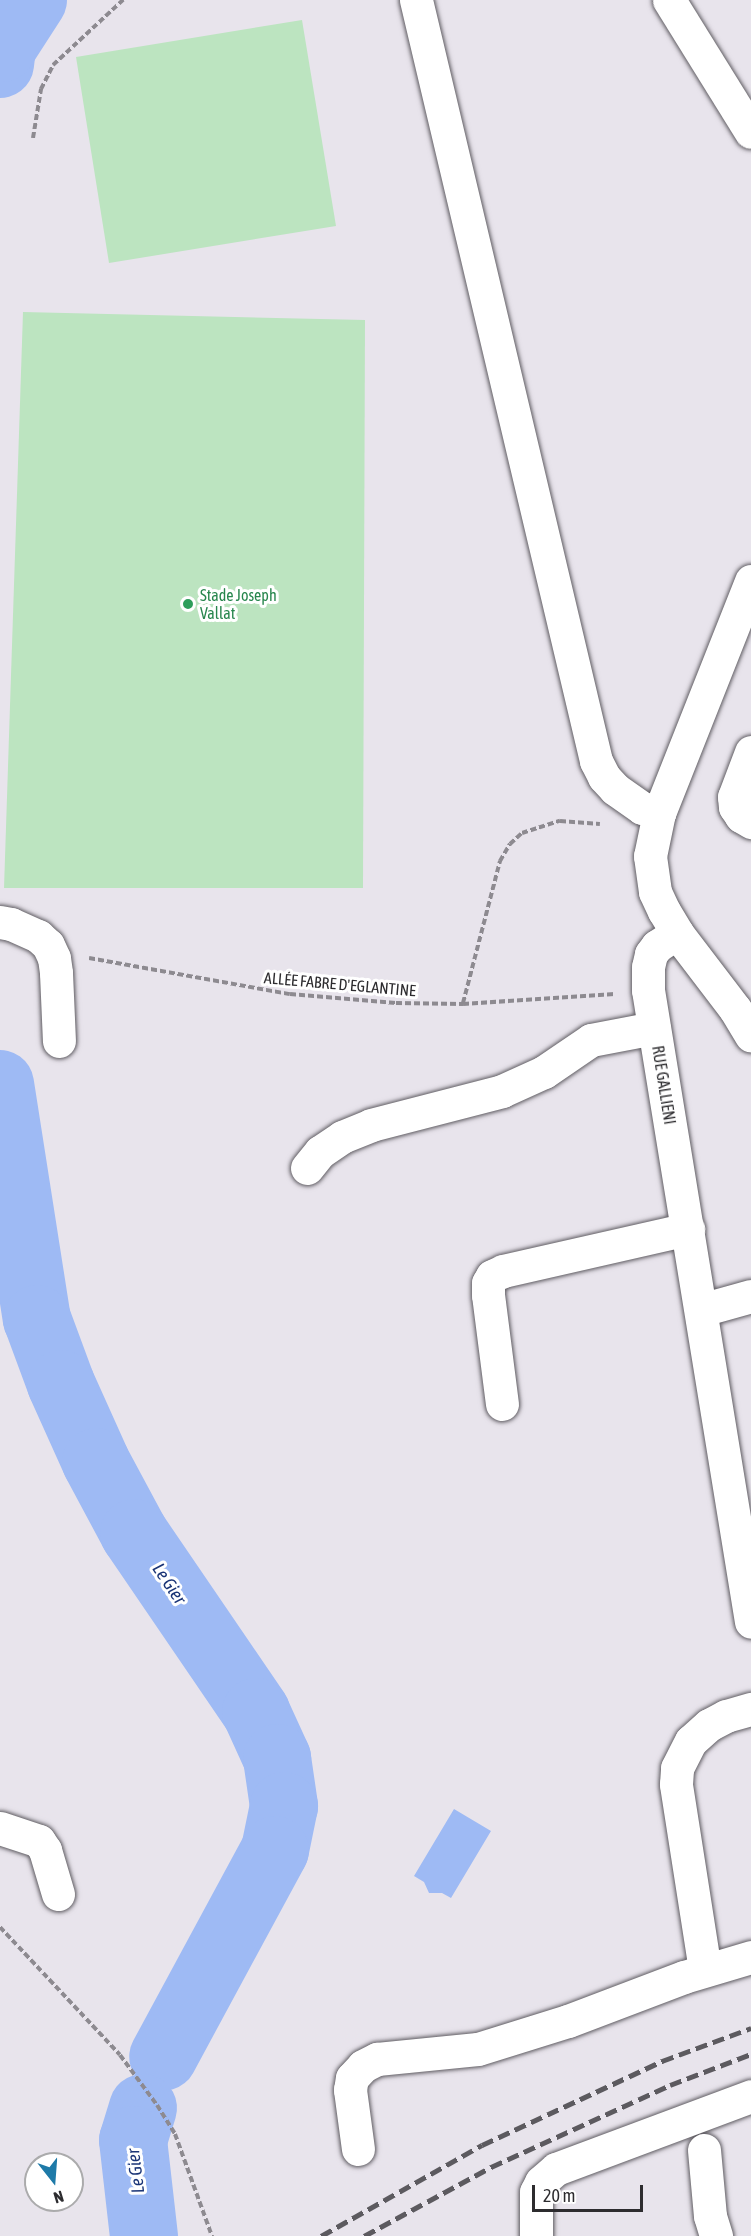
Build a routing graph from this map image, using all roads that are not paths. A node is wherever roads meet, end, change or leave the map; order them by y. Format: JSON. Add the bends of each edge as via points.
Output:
{"nodes":[{"id":1,"x":416,"y":0,"type":"edge"},
{"id":2,"x":669,"y":0,"type":"edge"},
{"id":3,"x":751,"y":132,"type":"edge"},
{"id":4,"x":751,"y":581,"type":"edge"},
{"id":5,"x":751,"y":752,"type":"edge"},
{"id":6,"x":751,"y":822,"type":"edge"},
{"id":7,"x":656,"y":824,"type":"junction"},
{"id":8,"x":0,"y":922,"type":"edge"},
{"id":9,"x":677,"y":933,"type":"junction"},
{"id":10,"x":654,"y":1028,"type":"junction"},
{"id":11,"x":751,"y":1036,"type":"edge"},
{"id":12,"x":59,"y":1041,"type":"dead end"},
{"id":13,"x":307,"y":1168,"type":"dead end"},
{"id":14,"x":688,"y":1229,"type":"junction"},
{"id":15,"x":751,"y":1296,"type":"edge"},
{"id":16,"x":701,"y":1310,"type":"junction"},
{"id":17,"x":502,"y":1404,"type":"dead end"},
{"id":18,"x":751,"y":1622,"type":"edge"},
{"id":19,"x":751,"y":1709,"type":"edge"},
{"id":20,"x":0,"y":1827,"type":"edge"},
{"id":21,"x":58,"y":1894,"type":"dead end"},
{"id":22,"x":751,"y":1957,"type":"edge"},
{"id":23,"x":705,"y":1970,"type":"junction"},
{"id":24,"x":751,"y":2096,"type":"edge"},
{"id":25,"x":358,"y":2149,"type":"dead end"},
{"id":26,"x":704,"y":2150,"type":"dead end"},
{"id":27,"x":536,"y":2236,"type":"edge"},
{"id":28,"x":716,"y":2236,"type":"edge"}],
"edges":[{"from":1,"to":7,"type":"street","via":[[596,761],[615,789],[642,808]]},
{"from":2,"to":3,"type":"street"},
{"from":4,"to":7,"type":"street"},
{"from":5,"to":6,"type":"street","via":[[734,797],[741,816]]},
{"from":7,"to":9,"type":"street","via":[[650,856],[655,892]]},
{"from":8,"to":12,"type":"street","via":[[38,936],[48,945],[56,973]]},
{"from":9,"to":10,"type":"street","name":"RUE GALLIENI","via":[[657,946],[648,967]]},
{"from":9,"to":11,"type":"street"},
{"from":10,"to":13,"type":"street","via":[[591,1040],[544,1072],[502,1091],[371,1125],[342,1137],[320,1152]]},
{"from":10,"to":14,"type":"street","name":"RUE GALLIENI"},
{"from":14,"to":16,"type":"street","name":"RUE GALLIENI"},
{"from":14,"to":17,"type":"street","via":[[492,1276],[488,1295]]},
{"from":15,"to":16,"type":"street"},
{"from":16,"to":18,"type":"street","name":"RUE GALLIENI"},
{"from":19,"to":23,"type":"street","via":[[709,1725],[691,1742],[677,1768],[676,1784]]},
{"from":20,"to":21,"type":"street","via":[[39,1841]]},
{"from":22,"to":23,"type":"street"},
{"from":23,"to":25,"type":"street","via":[[568,2021],[478,2049],[377,2059],[363,2066],[352,2078],[351,2090]]},
{"from":24,"to":27,"type":"street","via":[[556,2169],[536,2192]]},
{"from":26,"to":28,"type":"street","via":[[710,2216]]}]}
